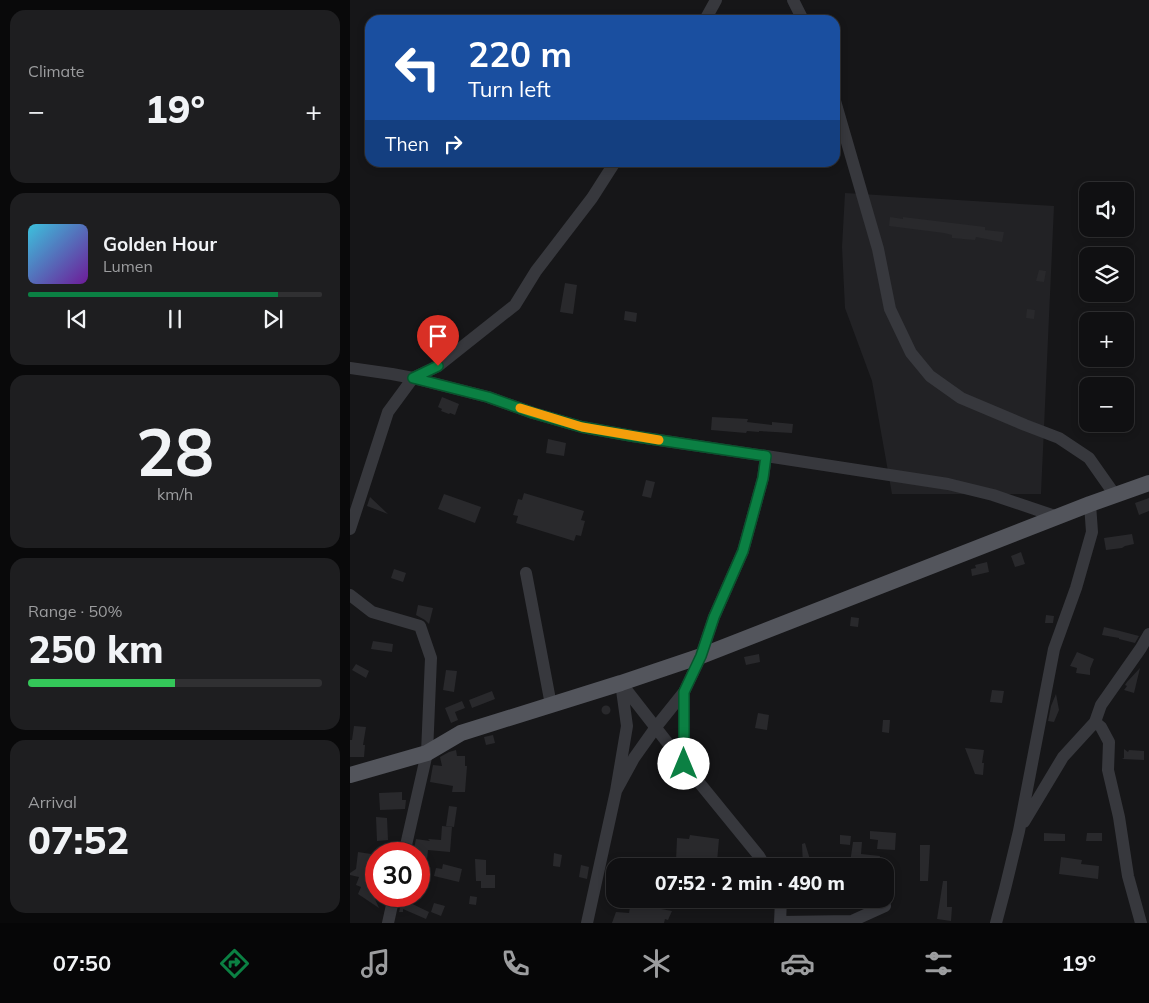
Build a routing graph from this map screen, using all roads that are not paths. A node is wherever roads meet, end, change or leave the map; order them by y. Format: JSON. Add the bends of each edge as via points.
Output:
{"nodes":[{"id":1,"x":716,"y":0,"type":"edge"},
{"id":2,"x":793,"y":0,"type":"edge"},
{"id":3,"x":708,"y":15,"type":"edge"},
{"id":4,"x":800,"y":15,"type":"edge"},
{"id":5,"x":840,"y":118,"type":"edge"},
{"id":6,"x":612,"y":167,"type":"edge"},
{"id":7,"x":350,"y":368,"type":"edge"},
{"id":8,"x":413,"y":378,"type":"junction"},
{"id":9,"x":766,"y":456,"type":"junction"},
{"id":10,"x":1149,"y":483,"type":"edge"},
{"id":11,"x":1115,"y":495,"type":"junction"},
{"id":12,"x":1090,"y":504,"type":"junction"},
{"id":13,"x":1058,"y":517,"type":"junction"},
{"id":14,"x":350,"y":529,"type":"edge"},
{"id":15,"x":526,"y":573,"type":"dead end"},
{"id":16,"x":350,"y":595,"type":"edge"},
{"id":17,"x":1149,"y":634,"type":"edge"},
{"id":18,"x":701,"y":656,"type":"junction"},
{"id":19,"x":621,"y":683,"type":"junction"},
{"id":20,"x":684,"y":692,"type":"junction"},
{"id":21,"x":551,"y":705,"type":"junction"},
{"id":22,"x":1095,"y":722,"type":"junction"},
{"id":23,"x":656,"y":727,"type":"junction"},
{"id":24,"x":427,"y":753,"type":"junction"},
{"id":25,"x":684,"y":764,"type":"junction"},
{"id":26,"x":350,"y":774,"type":"edge"},
{"id":27,"x":616,"y":792,"type":"junction"},
{"id":28,"x":1018,"y":831,"type":"junction"},
{"id":29,"x":407,"y":842,"type":"edge"},
{"id":30,"x":760,"y":858,"type":"edge"},
{"id":31,"x":392,"y":907,"type":"edge"},
{"id":32,"x":781,"y":908,"type":"edge"},
{"id":33,"x":881,"y":908,"type":"edge"},
{"id":34,"x":388,"y":923,"type":"edge"},
{"id":35,"x":587,"y":923,"type":"edge"},
{"id":36,"x":780,"y":923,"type":"edge"},
{"id":37,"x":996,"y":923,"type":"edge"},
{"id":38,"x":1141,"y":923,"type":"edge"}],
"edges":[{"from":1,"to":3,"type":"street"},
{"from":2,"to":4,"type":"street"},
{"from":5,"to":11,"type":"street","via":[[878,249],[890,309],[911,353],[930,376],[961,398],[1059,438],[1089,458]]},
{"from":6,"to":8,"type":"street","via":[[536,271],[516,305],[438,366]]},
{"from":7,"to":8,"type":"street"},
{"from":8,"to":9,"type":"street","via":[[488,397],[582,427]]},
{"from":8,"to":14,"type":"street","via":[[388,412]]},
{"from":9,"to":13,"type":"street","via":[[948,484]]},
{"from":9,"to":18,"type":"street","via":[[743,551]]},
{"from":10,"to":11,"type":"main road"},
{"from":11,"to":12,"type":"main road"},
{"from":12,"to":13,"type":"main road"},
{"from":12,"to":28,"type":"street","via":[[1092,532],[1054,649]]},
{"from":13,"to":18,"type":"main road"},
{"from":15,"to":21,"type":"street"},
{"from":16,"to":24,"type":"street","via":[[372,612],[420,626],[431,658]]},
{"from":17,"to":22,"type":"street","via":[[1101,706]]},
{"from":18,"to":19,"type":"main road"},
{"from":18,"to":20,"type":"street"},
{"from":19,"to":21,"type":"main road"},
{"from":19,"to":23,"type":"street"},
{"from":19,"to":27,"type":"street","via":[[627,726]]},
{"from":20,"to":23,"type":"street"},
{"from":20,"to":25,"type":"street"},
{"from":21,"to":24,"type":"main road","via":[[461,733]]},
{"from":22,"to":28,"type":"street","via":[[1063,757]]},
{"from":22,"to":38,"type":"street","via":[[1110,742],[1108,770],[1128,876]]},
{"from":23,"to":25,"type":"street"},
{"from":23,"to":27,"type":"street"},
{"from":24,"to":26,"type":"main road"},
{"from":24,"to":29,"type":"street"},
{"from":25,"to":30,"type":"street"},
{"from":27,"to":35,"type":"street"},
{"from":28,"to":37,"type":"street"},
{"from":31,"to":34,"type":"street"},
{"from":32,"to":36,"type":"street"},
{"from":33,"to":36,"type":"street","via":[[852,921]]}]}
